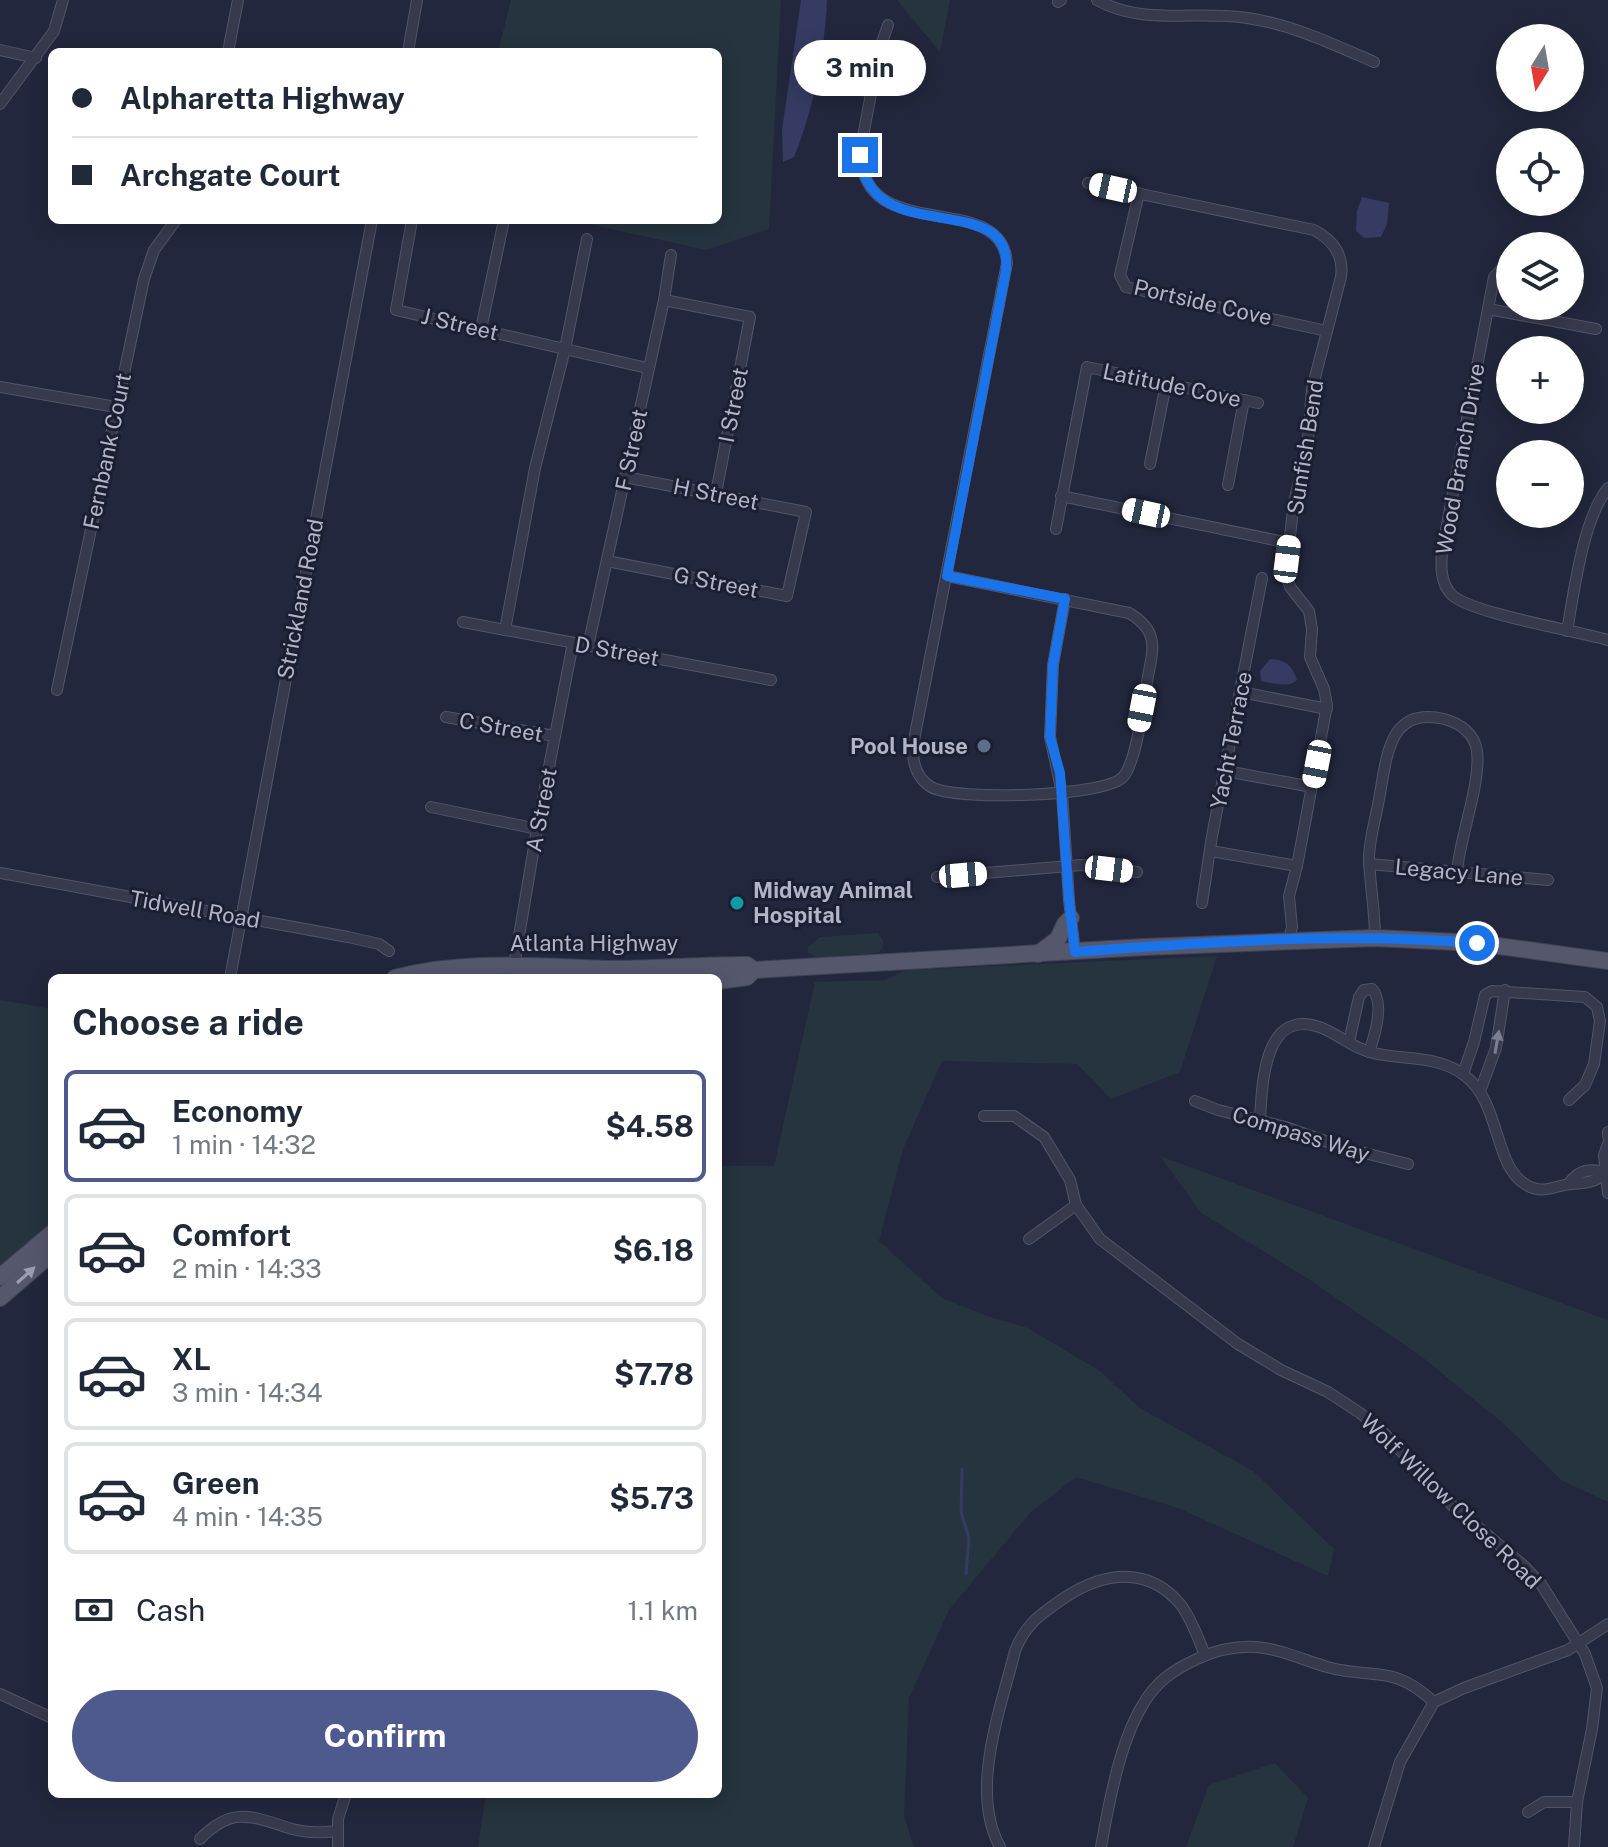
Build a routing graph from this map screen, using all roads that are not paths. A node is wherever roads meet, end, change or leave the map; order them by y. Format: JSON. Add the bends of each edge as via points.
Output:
{"nodes":[{"id":1,"x":63,"y":0,"type":"edge"},
{"id":2,"x":238,"y":0,"type":"edge"},
{"id":3,"x":417,"y":0,"type":"edge"},
{"id":4,"x":1097,"y":0,"type":"edge"},
{"id":5,"x":888,"y":25,"type":"dead end"},
{"id":6,"x":229,"y":48,"type":"edge"},
{"id":7,"x":409,"y":48,"type":"edge"},
{"id":8,"x":0,"y":50,"type":"edge"},
{"id":9,"x":36,"y":58,"type":"junction"},
{"id":10,"x":1374,"y":62,"type":"dead end"},
{"id":11,"x":0,"y":104,"type":"edge"},
{"id":12,"x":1088,"y":183,"type":"dead end"},
{"id":13,"x":1139,"y":193,"type":"junction"},
{"id":14,"x":173,"y":224,"type":"edge"},
{"id":15,"x":371,"y":224,"type":"edge"},
{"id":16,"x":411,"y":224,"type":"edge"},
{"id":17,"x":503,"y":224,"type":"edge"},
{"id":18,"x":587,"y":239,"type":"dead end"},
{"id":19,"x":671,"y":255,"type":"dead end"},
{"id":20,"x":1496,"y":275,"type":"edge"},
{"id":21,"x":664,"y":300,"type":"junction"},
{"id":22,"x":1488,"y":309,"type":"junction"},
{"id":23,"x":481,"y":329,"type":"junction"},
{"id":24,"x":1596,"y":329,"type":"dead end"},
{"id":25,"x":1327,"y":331,"type":"junction"},
{"id":26,"x":565,"y":349,"type":"junction"},
{"id":27,"x":647,"y":368,"type":"junction"},
{"id":28,"x":1166,"y":384,"type":"junction"},
{"id":29,"x":0,"y":387,"type":"edge"},
{"id":30,"x":1244,"y":400,"type":"junction"},
{"id":31,"x":1258,"y":403,"type":"dead end"},
{"id":32,"x":116,"y":407,"type":"junction"},
{"id":33,"x":1150,"y":464,"type":"dead end"},
{"id":34,"x":625,"y":477,"type":"junction"},
{"id":35,"x":1228,"y":485,"type":"dead end"},
{"id":36,"x":1608,"y":488,"type":"edge"},
{"id":37,"x":716,"y":493,"type":"junction"},
{"id":38,"x":1061,"y":496,"type":"junction"},
{"id":39,"x":806,"y":512,"type":"joint"},
{"id":40,"x":1056,"y":529,"type":"dead end"},
{"id":41,"x":1289,"y":543,"type":"junction"},
{"id":42,"x":607,"y":561,"type":"junction"},
{"id":43,"x":947,"y":576,"type":"junction"},
{"id":44,"x":1262,"y":578,"type":"dead end"},
{"id":45,"x":1065,"y":599,"type":"junction"},
{"id":46,"x":463,"y":622,"type":"dead end"},
{"id":47,"x":505,"y":630,"type":"junction"},
{"id":48,"x":1567,"y":631,"type":"junction"},
{"id":49,"x":1608,"y":640,"type":"edge"},
{"id":50,"x":573,"y":643,"type":"junction"},
{"id":51,"x":588,"y":646,"type":"junction"},
{"id":52,"x":771,"y":680,"type":"dead end"},
{"id":53,"x":57,"y":690,"type":"dead end"},
{"id":54,"x":1241,"y":692,"type":"junction"},
{"id":55,"x":1327,"y":709,"type":"junction"},
{"id":56,"x":446,"y":717,"type":"dead end"},
{"id":57,"x":555,"y":736,"type":"junction"},
{"id":58,"x":1226,"y":771,"type":"junction"},
{"id":59,"x":1312,"y":787,"type":"junction"},
{"id":60,"x":1062,"y":793,"type":"junction"},
{"id":61,"x":431,"y":807,"type":"dead end"},
{"id":62,"x":537,"y":829,"type":"junction"},
{"id":63,"x":1211,"y":851,"type":"junction"},
{"id":64,"x":1369,"y":864,"type":"junction"},
{"id":65,"x":1066,"y":866,"type":"junction"},
{"id":66,"x":1297,"y":866,"type":"junction"},
{"id":67,"x":1457,"y":871,"type":"junction"},
{"id":68,"x":1137,"y":872,"type":"dead end"},
{"id":69,"x":0,"y":873,"type":"edge"},
{"id":70,"x":937,"y":877,"type":"dead end"},
{"id":71,"x":1548,"y":880,"type":"dead end"},
{"id":72,"x":1202,"y":903,"type":"dead end"},
{"id":73,"x":241,"y":915,"type":"junction"},
{"id":74,"x":1071,"y":918,"type":"junction"},
{"id":75,"x":1375,"y":938,"type":"junction"},
{"id":76,"x":1289,"y":940,"type":"junction"},
{"id":77,"x":389,"y":951,"type":"dead end"},
{"id":78,"x":1075,"y":952,"type":"junction"},
{"id":79,"x":1037,"y":954,"type":"junction"},
{"id":80,"x":1608,"y":961,"type":"edge"},
{"id":81,"x":754,"y":970,"type":"junction"},
{"id":82,"x":513,"y":971,"type":"edge"},
{"id":83,"x":231,"y":974,"type":"edge"},
{"id":84,"x":411,"y":974,"type":"edge"},
{"id":85,"x":722,"y":980,"type":"edge"},
{"id":86,"x":1505,"y":990,"type":"junction"},
{"id":87,"x":1349,"y":1042,"type":"junction"},
{"id":88,"x":1369,"y":1052,"type":"junction"},
{"id":89,"x":1463,"y":1074,"type":"junction"},
{"id":90,"x":1480,"y":1091,"type":"junction"},
{"id":91,"x":1569,"y":1100,"type":"dead end"},
{"id":92,"x":1195,"y":1101,"type":"dead end"},
{"id":93,"x":984,"y":1116,"type":"dead end"},
{"id":94,"x":1260,"y":1120,"type":"junction"},
{"id":95,"x":1608,"y":1144,"type":"edge"},
{"id":96,"x":1408,"y":1164,"type":"dead end"},
{"id":97,"x":1606,"y":1172,"type":"edge"},
{"id":98,"x":1608,"y":1193,"type":"edge"},
{"id":99,"x":1076,"y":1205,"type":"junction"},
{"id":100,"x":48,"y":1236,"type":"edge"},
{"id":101,"x":1029,"y":1239,"type":"dead end"},
{"id":102,"x":48,"y":1256,"type":"edge"},
{"id":103,"x":0,"y":1277,"type":"edge"},
{"id":104,"x":0,"y":1298,"type":"edge"},
{"id":105,"x":1608,"y":1624,"type":"edge"},
{"id":106,"x":1579,"y":1645,"type":"junction"},
{"id":107,"x":1205,"y":1655,"type":"junction"},
{"id":108,"x":0,"y":1694,"type":"edge"},
{"id":109,"x":1434,"y":1702,"type":"junction"},
{"id":110,"x":48,"y":1716,"type":"edge"},
{"id":111,"x":345,"y":1798,"type":"edge"},
{"id":112,"x":1577,"y":1802,"type":"junction"},
{"id":113,"x":1528,"y":1812,"type":"dead end"},
{"id":114,"x":337,"y":1831,"type":"junction"},
{"id":115,"x":200,"y":1839,"type":"dead end"},
{"id":116,"x":338,"y":1847,"type":"edge"},
{"id":117,"x":1000,"y":1847,"type":"edge"},
{"id":118,"x":1101,"y":1847,"type":"edge"},
{"id":119,"x":1374,"y":1847,"type":"edge"},
{"id":120,"x":1574,"y":1847,"type":"edge"}],
"edges":[{"from":1,"to":9,"type":"street","via":[[54,31]]},
{"from":2,"to":6,"type":"street"},
{"from":3,"to":7,"type":"street"},
{"from":4,"to":10,"type":"street","via":[[1146,17],[1258,19]]},
{"from":5,"to":43,"type":"street","via":[[861,147],[867,182],[897,208],[989,230],[1006,256]]},
{"from":8,"to":9,"type":"street"},
{"from":9,"to":11,"type":"street"},
{"from":12,"to":13,"type":"street","name":"Sunfish Bend"},
{"from":13,"to":25,"type":"street","name":"Sunfish Bend","via":[[1324,235],[1342,265]]},
{"from":13,"to":25,"type":"street","name":"Portside Cove","via":[[1121,270],[1126,287]]},
{"from":14,"to":32,"type":"street","name":"Fernbank Court","via":[[154,250],[144,279]]},
{"from":15,"to":73,"type":"street","name":"Strickland Road"},
{"from":16,"to":23,"type":"street","name":"J Street","via":[[396,310]]},
{"from":17,"to":23,"type":"street"},
{"from":18,"to":26,"type":"street"},
{"from":19,"to":21,"type":"street","name":"F Street"},
{"from":20,"to":22,"type":"street","name":"Wood Branch Drive"},
{"from":21,"to":27,"type":"street","name":"F Street"},
{"from":21,"to":37,"type":"street","name":"I Street","via":[[750,317]]},
{"from":22,"to":24,"type":"street"},
{"from":22,"to":48,"type":"street","name":"Wood Branch Drive","via":[[1442,551],[1444,581],[1459,601]]},
{"from":23,"to":26,"type":"street","name":"J Street"},
{"from":25,"to":41,"type":"street","name":"Sunfish Bend","via":[[1312,389],[1307,451]]},
{"from":26,"to":27,"type":"street"},
{"from":26,"to":47,"type":"street","via":[[535,468]]},
{"from":27,"to":34,"type":"street","name":"F Street"},
{"from":28,"to":30,"type":"street","name":"Latitude Cove"},
{"from":28,"to":33,"type":"street"},
{"from":28,"to":38,"type":"street","name":"Latitude Cove","via":[[1087,367]]},
{"from":29,"to":32,"type":"street"},
{"from":30,"to":31,"type":"street","name":"Latitude Cove"},
{"from":30,"to":35,"type":"street"},
{"from":32,"to":53,"type":"street","name":"Fernbank Court"},
{"from":34,"to":37,"type":"street","name":"H Street"},
{"from":34,"to":42,"type":"street","name":"F Street"},
{"from":36,"to":48,"type":"street","via":[[1586,542]]},
{"from":37,"to":39,"type":"street","name":"H Street"},
{"from":38,"to":40,"type":"street"},
{"from":38,"to":41,"type":"street"},
{"from":39,"to":42,"type":"street","name":"G Street","via":[[787,596]]},
{"from":41,"to":55,"type":"street","name":"Sunfish Bend","via":[[1287,579],[1309,611],[1310,661]]},
{"from":42,"to":51,"type":"street","name":"F Street"},
{"from":43,"to":45,"type":"street"},
{"from":43,"to":60,"type":"street","via":[[913,745],[918,773],[928,785],[948,792]]},
{"from":44,"to":54,"type":"street","name":"Yacht Terrace"},
{"from":45,"to":60,"type":"street","via":[[1053,665],[1050,737]]},
{"from":45,"to":60,"type":"street","via":[[1143,621],[1151,632],[1152,657],[1124,776],[1105,788]]},
{"from":46,"to":47,"type":"street","name":"D Street"},
{"from":47,"to":50,"type":"street","name":"D Street"},
{"from":48,"to":49,"type":"street","name":"Wood Branch Drive"},
{"from":50,"to":51,"type":"street","name":"D Street"},
{"from":50,"to":57,"type":"street","name":"A Street"},
{"from":51,"to":52,"type":"street","name":"D Street"},
{"from":54,"to":55,"type":"street"},
{"from":54,"to":58,"type":"street","name":"Yacht Terrace"},
{"from":55,"to":59,"type":"street","name":"Sunfish Bend"},
{"from":56,"to":57,"type":"street","name":"C Street"},
{"from":57,"to":62,"type":"street","name":"A Street"},
{"from":58,"to":59,"type":"street"},
{"from":58,"to":63,"type":"street","name":"Yacht Terrace"},
{"from":59,"to":66,"type":"street","name":"Sunfish Bend"},
{"from":60,"to":65,"type":"street"},
{"from":61,"to":62,"type":"street"},
{"from":62,"to":82,"type":"street","name":"A Street"},
{"from":63,"to":66,"type":"street"},
{"from":63,"to":72,"type":"street","name":"Yacht Terrace"},
{"from":64,"to":67,"type":"street","name":"Legacy Lane"},
{"from":64,"to":67,"type":"street","via":[[1390,745],[1407,722],[1430,718],[1461,726],[1477,751]]},
{"from":64,"to":75,"type":"street"},
{"from":65,"to":68,"type":"street"},
{"from":65,"to":70,"type":"street"},
{"from":65,"to":74,"type":"street"},
{"from":66,"to":76,"type":"street","name":"Sunfish Bend","via":[[1289,896]]},
{"from":67,"to":71,"type":"street","name":"Legacy Lane"},
{"from":69,"to":73,"type":"street","name":"Tidwell Road"},
{"from":73,"to":77,"type":"street","name":"Tidwell Road","via":[[363,940]]},
{"from":73,"to":83,"type":"street","name":"Strickland Road"},
{"from":74,"to":78,"type":"street"},
{"from":74,"to":79,"type":"main road","via":[[1058,939]]},
{"from":75,"to":76,"type":"main road"},
{"from":75,"to":80,"type":"main road","via":[[1477,943]]},
{"from":76,"to":78,"type":"main road"},
{"from":78,"to":79,"type":"main road"},
{"from":79,"to":81,"type":"main road"},
{"from":81,"to":82,"type":"main road","name":"Atlanta Highway","via":[[747,965]]},
{"from":81,"to":85,"type":"main road","via":[[747,977]]},
{"from":82,"to":84,"type":"main road","name":"Atlanta Highway","via":[[435,968]]},
{"from":86,"to":89,"type":"street","via":[[1485,995]]},
{"from":90,"to":86,"type":"street","one_way":true,"via":[[1496,1048]]},
{"from":86,"to":91,"type":"street","via":[[1585,997],[1597,1007],[1594,1064],[1585,1085]]},
{"from":87,"to":88,"type":"street"},
{"from":87,"to":88,"type":"street","via":[[1359,997],[1372,989],[1378,1007]]},
{"from":87,"to":94,"type":"street","via":[[1313,1025],[1282,1032],[1266,1060]]},
{"from":88,"to":89,"type":"street","via":[[1419,1058]]},
{"from":89,"to":90,"type":"street"},
{"from":90,"to":97,"type":"street","via":[[1519,1180],[1542,1190],[1558,1188],[1589,1170]]},
{"from":92,"to":94,"type":"street","name":"Compass Way"},
{"from":93,"to":99,"type":"street","name":"Wolf Willow Close Road","via":[[1014,1116],[1044,1137],[1070,1180]]},
{"from":94,"to":96,"type":"street","name":"Compass Way"},
{"from":95,"to":97,"type":"street"},
{"from":97,"to":98,"type":"street"},
{"from":99,"to":101,"type":"street"},
{"from":99,"to":106,"type":"street","name":"Wolf Willow Close Road","via":[[1100,1239],[1227,1337],[1328,1392],[1380,1429],[1453,1506],[1533,1574]]},
{"from":100,"to":103,"type":"main road"},
{"from":104,"to":102,"type":"main road","one_way":true},
{"from":105,"to":106,"type":"street"},
{"from":106,"to":109,"type":"street"},
{"from":106,"to":112,"type":"street","name":"Wolf Willow Close Road","via":[[1597,1688]]},
{"from":107,"to":109,"type":"street","via":[[1236,1647],[1276,1650],[1328,1667],[1386,1674],[1416,1686]]},
{"from":107,"to":117,"type":"street","via":[[1179,1604],[1156,1585],[1130,1577],[1105,1577],[1082,1586],[1034,1619],[1015,1651],[995,1728],[988,1805]]},
{"from":107,"to":118,"type":"street","via":[[1164,1679],[1135,1720]]},
{"from":108,"to":110,"type":"street"},
{"from":109,"to":119,"type":"street","via":[[1400,1762]]},
{"from":111,"to":114,"type":"street"},
{"from":112,"to":113,"type":"street","via":[[1544,1802]]},
{"from":112,"to":120,"type":"street","name":"Wolf Willow Close Road"},
{"from":114,"to":115,"type":"street","via":[[317,1833],[243,1816],[226,1819]]},
{"from":114,"to":116,"type":"street"}]}
